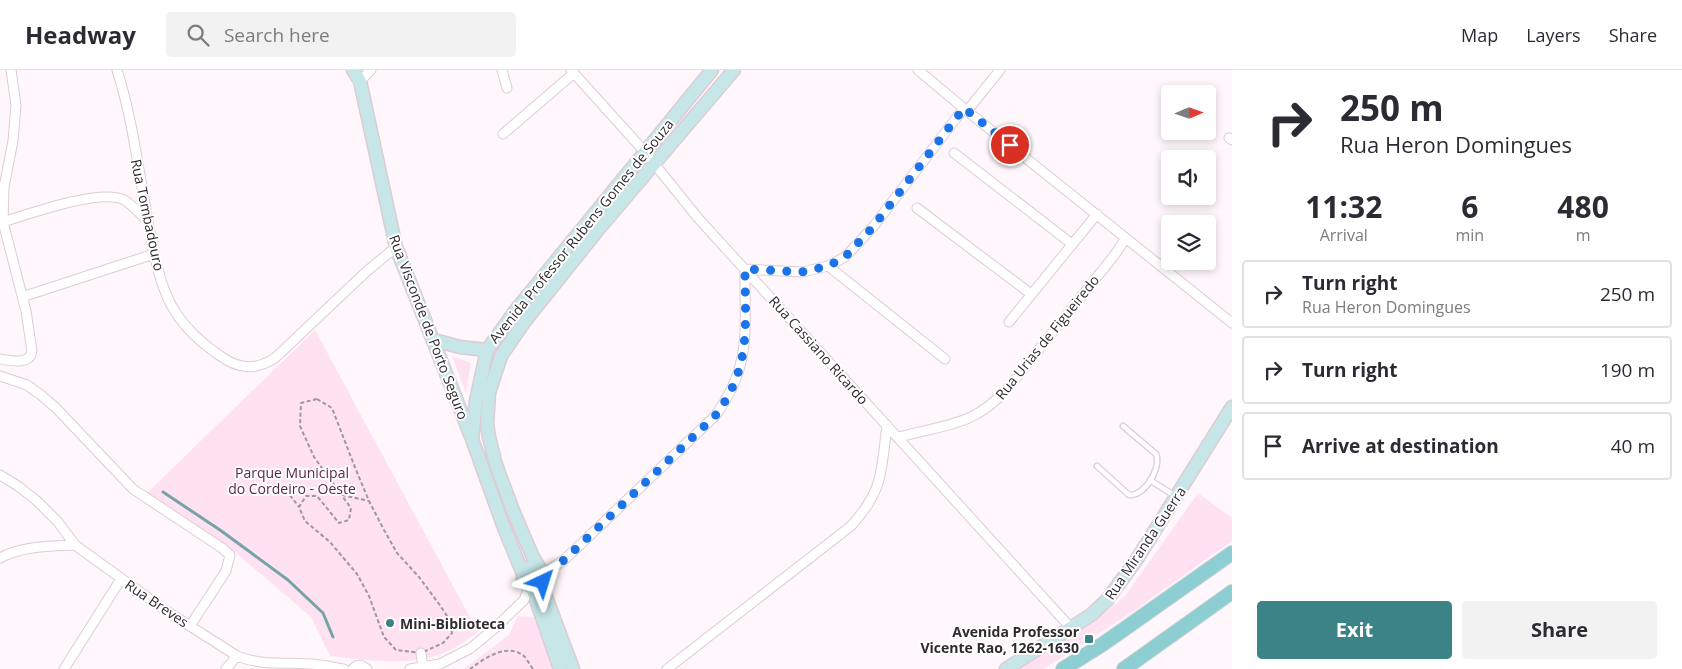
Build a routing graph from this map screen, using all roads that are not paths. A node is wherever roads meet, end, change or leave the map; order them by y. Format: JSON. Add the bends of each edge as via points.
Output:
{"nodes":[{"id":1,"x":11,"y":70,"type":"edge"},
{"id":2,"x":117,"y":70,"type":"edge"},
{"id":3,"x":371,"y":70,"type":"edge"},
{"id":4,"x":502,"y":70,"type":"edge"},
{"id":5,"x":712,"y":70,"type":"edge"},
{"id":6,"x":734,"y":70,"type":"edge"},
{"id":7,"x":918,"y":70,"type":"edge"},
{"id":8,"x":1000,"y":70,"type":"edge"},
{"id":9,"x":572,"y":72,"type":"edge"},
{"id":10,"x":357,"y":75,"type":"edge"},
{"id":11,"x":507,"y":88,"type":"dead end"},
{"id":12,"x":966,"y":110,"type":"junction"},
{"id":13,"x":503,"y":134,"type":"dead end"},
{"id":14,"x":644,"y":151,"type":"junction"},
{"id":15,"x":954,"y":153,"type":"dead end"},
{"id":16,"x":654,"y":165,"type":"junction"},
{"id":17,"x":917,"y":208,"type":"dead end"},
{"id":18,"x":1096,"y":214,"type":"junction"},
{"id":19,"x":148,"y":221,"type":"junction"},
{"id":20,"x":3,"y":222,"type":"junction"},
{"id":21,"x":1126,"y":238,"type":"junction"},
{"id":22,"x":1072,"y":244,"type":"junction"},
{"id":23,"x":396,"y":247,"type":"junction"},
{"id":24,"x":154,"y":254,"type":"junction"},
{"id":25,"x":828,"y":266,"type":"junction"},
{"id":26,"x":745,"y":269,"type":"junction"},
{"id":27,"x":1032,"y":294,"type":"junction"},
{"id":28,"x":22,"y":298,"type":"junction"},
{"id":29,"x":515,"y":311,"type":"junction"},
{"id":30,"x":525,"y":321,"type":"junction"},
{"id":31,"x":1009,"y":322,"type":"dead end"},
{"id":32,"x":1232,"y":323,"type":"edge"},
{"id":33,"x":500,"y":329,"type":"junction"},
{"id":34,"x":512,"y":338,"type":"junction"},
{"id":35,"x":434,"y":340,"type":"junction"},
{"id":36,"x":486,"y":350,"type":"junction"},
{"id":37,"x":0,"y":359,"type":"edge"},
{"id":38,"x":945,"y":359,"type":"dead end"},
{"id":39,"x":0,"y":376,"type":"edge"},
{"id":40,"x":1232,"y":407,"type":"edge"},
{"id":41,"x":887,"y":425,"type":"junction"},
{"id":42,"x":1123,"y":426,"type":"dead end"},
{"id":43,"x":899,"y":437,"type":"junction"},
{"id":44,"x":472,"y":439,"type":"junction"},
{"id":45,"x":1097,"y":466,"type":"dead end"},
{"id":46,"x":0,"y":475,"type":"edge"},
{"id":47,"x":1150,"y":480,"type":"junction"},
{"id":48,"x":1176,"y":497,"type":"junction"},
{"id":49,"x":75,"y":545,"type":"junction"},
{"id":50,"x":1232,"y":553,"type":"edge"},
{"id":51,"x":0,"y":558,"type":"edge"},
{"id":52,"x":121,"y":579,"type":"junction"},
{"id":53,"x":537,"y":580,"type":"junction"},
{"id":54,"x":1232,"y":592,"type":"edge"},
{"id":55,"x":190,"y":626,"type":"junction"},
{"id":56,"x":1070,"y":627,"type":"junction"},
{"id":57,"x":421,"y":653,"type":"road end"},
{"id":58,"x":237,"y":656,"type":"junction"},
{"id":59,"x":423,"y":668,"type":"edge"},
{"id":60,"x":64,"y":669,"type":"edge"},
{"id":61,"x":226,"y":669,"type":"edge"},
{"id":62,"x":344,"y":669,"type":"edge"},
{"id":63,"x":353,"y":669,"type":"edge"},
{"id":64,"x":367,"y":669,"type":"edge"},
{"id":65,"x":410,"y":669,"type":"edge"},
{"id":66,"x":560,"y":669,"type":"edge"},
{"id":67,"x":574,"y":669,"type":"edge"},
{"id":68,"x":667,"y":669,"type":"edge"},
{"id":69,"x":1006,"y":669,"type":"edge"},
{"id":70,"x":1063,"y":669,"type":"edge"},
{"id":71,"x":1124,"y":669,"type":"edge"}],
"edges":[{"from":1,"to":20,"type":"street","via":[[16,105],[4,187]]},
{"from":2,"to":19,"type":"street","name":"Rua Tombadouro"},
{"from":3,"to":10,"type":"street"},
{"from":4,"to":11,"type":"street"},
{"from":5,"to":14,"type":"street","name":"Avenida Professor Rubens Gomes de Souza"},
{"from":6,"to":16,"type":"street","name":"Avenida Professor Rubens Gomes de Souza"},
{"from":7,"to":12,"type":"street"},
{"from":8,"to":12,"type":"street"},
{"from":9,"to":13,"type":"street"},
{"from":9,"to":14,"type":"street","name":"Rua Cassiano Ricardo"},
{"from":10,"to":23,"type":"street","name":"Rua Visconde de Porto Seguro"},
{"from":12,"to":18,"type":"street"},
{"from":12,"to":25,"type":"street","via":[[863,239],[845,257]]},
{"from":14,"to":16,"type":"street","name":"Rua Cassiano Ricardo"},
{"from":14,"to":29,"type":"street","name":"Avenida Professor Rubens Gomes de Souza"},
{"from":15,"to":22,"type":"street"},
{"from":16,"to":26,"type":"street","name":"Rua Cassiano Ricardo"},
{"from":16,"to":30,"type":"street","name":"Avenida Professor Rubens Gomes de Souza"},
{"from":17,"to":27,"type":"street"},
{"from":18,"to":21,"type":"street"},
{"from":18,"to":22,"type":"street"},
{"from":19,"to":20,"type":"street","via":[[125,200],[102,196]]},
{"from":19,"to":24,"type":"street","name":"Rua Tombadouro"},
{"from":20,"to":28,"type":"street"},
{"from":21,"to":32,"type":"street"},
{"from":21,"to":43,"type":"street","name":"Rua Urias de Figueiredo","via":[[991,406],[963,422]]},
{"from":22,"to":27,"type":"street"},
{"from":23,"to":24,"type":"street","name":"Rua Tombadouro","via":[[366,271],[275,358],[258,367],[239,366],[226,360],[190,330],[170,301]]},
{"from":23,"to":35,"type":"street","name":"Rua Visconde de Porto Seguro"},
{"from":24,"to":28,"type":"street"},
{"from":25,"to":26,"type":"street","via":[[802,272]]},
{"from":25,"to":38,"type":"street"},
{"from":26,"to":41,"type":"street","name":"Rua Cassiano Ricardo"},
{"from":26,"to":53,"type":"street","via":[[746,330],[742,362],[724,405],[564,560]]},
{"from":27,"to":31,"type":"street"},
{"from":28,"to":37,"type":"street","via":[[31,356],[16,361]]},
{"from":29,"to":30,"type":"street","via":[[518,320]]},
{"from":29,"to":33,"type":"street","name":"Avenida Professor Rubens Gomes de Souza"},
{"from":30,"to":34,"type":"street","name":"Avenida Professor Rubens Gomes de Souza"},
{"from":33,"to":34,"type":"street","via":[[508,330]]},
{"from":33,"to":36,"type":"street","name":"Avenida Professor Rubens Gomes de Souza"},
{"from":34,"to":53,"type":"street","name":"Avenida Professor Rubens Gomes de Souza","via":[[501,356],[489,393],[488,431],[492,452]]},
{"from":35,"to":36,"type":"street"},
{"from":35,"to":44,"type":"street","name":"Rua Visconde de Porto Seguro"},
{"from":36,"to":44,"type":"street","name":"Avenida Professor Rubens Gomes de Souza"},
{"from":39,"to":55,"type":"street","via":[[28,385],[41,395],[133,489],[228,552],[230,558],[226,571]]},
{"from":40,"to":48,"type":"street","name":"Rua Miranda Guerra"},
{"from":41,"to":43,"type":"street","name":"Rua Cassiano Ricardo"},
{"from":41,"to":68,"type":"street","via":[[880,481],[866,510],[851,526]]},
{"from":42,"to":47,"type":"lane","via":[[1156,454],[1157,468]]},
{"from":43,"to":56,"type":"street","name":"Rua Cassiano Ricardo"},
{"from":44,"to":53,"type":"street","name":"Avenida Professor Rubens Gomes de Souza","via":[[523,574],[529,567]]},
{"from":45,"to":47,"type":"lane","via":[[1129,495],[1139,493]]},
{"from":46,"to":49,"type":"street","name":"Rua Breves","via":[[37,501]]},
{"from":47,"to":48,"type":"lane"},
{"from":48,"to":56,"type":"street","name":"Rua Miranda Guerra","via":[[1107,600],[1091,615]]},
{"from":49,"to":51,"type":"street","via":[[41,546]]},
{"from":49,"to":52,"type":"street","name":"Rua Breves"},
{"from":50,"to":70,"type":"main road"},
{"from":52,"to":55,"type":"street","name":"Rua Breves"},
{"from":52,"to":60,"type":"street"},
{"from":53,"to":59,"type":"street","via":[[524,600],[471,648],[447,662]]},
{"from":53,"to":66,"type":"street","name":"Avenida Professor Rubens Gomes de Souza"},
{"from":53,"to":67,"type":"street","name":"Avenida Professor Rubens Gomes de Souza"},
{"from":54,"to":71,"type":"main road"},
{"from":55,"to":58,"type":"street","name":"Rua Breves"},
{"from":56,"to":69,"type":"street","name":"Rua Miranda Guerra"},
{"from":57,"to":59,"type":"street"},
{"from":58,"to":61,"type":"street"},
{"from":58,"to":62,"type":"street","name":"Rua Breves","via":[[263,663],[320,664]]},
{"from":59,"to":65,"type":"street"},
{"from":63,"to":64,"type":"street","via":[[361,665]]}]}
